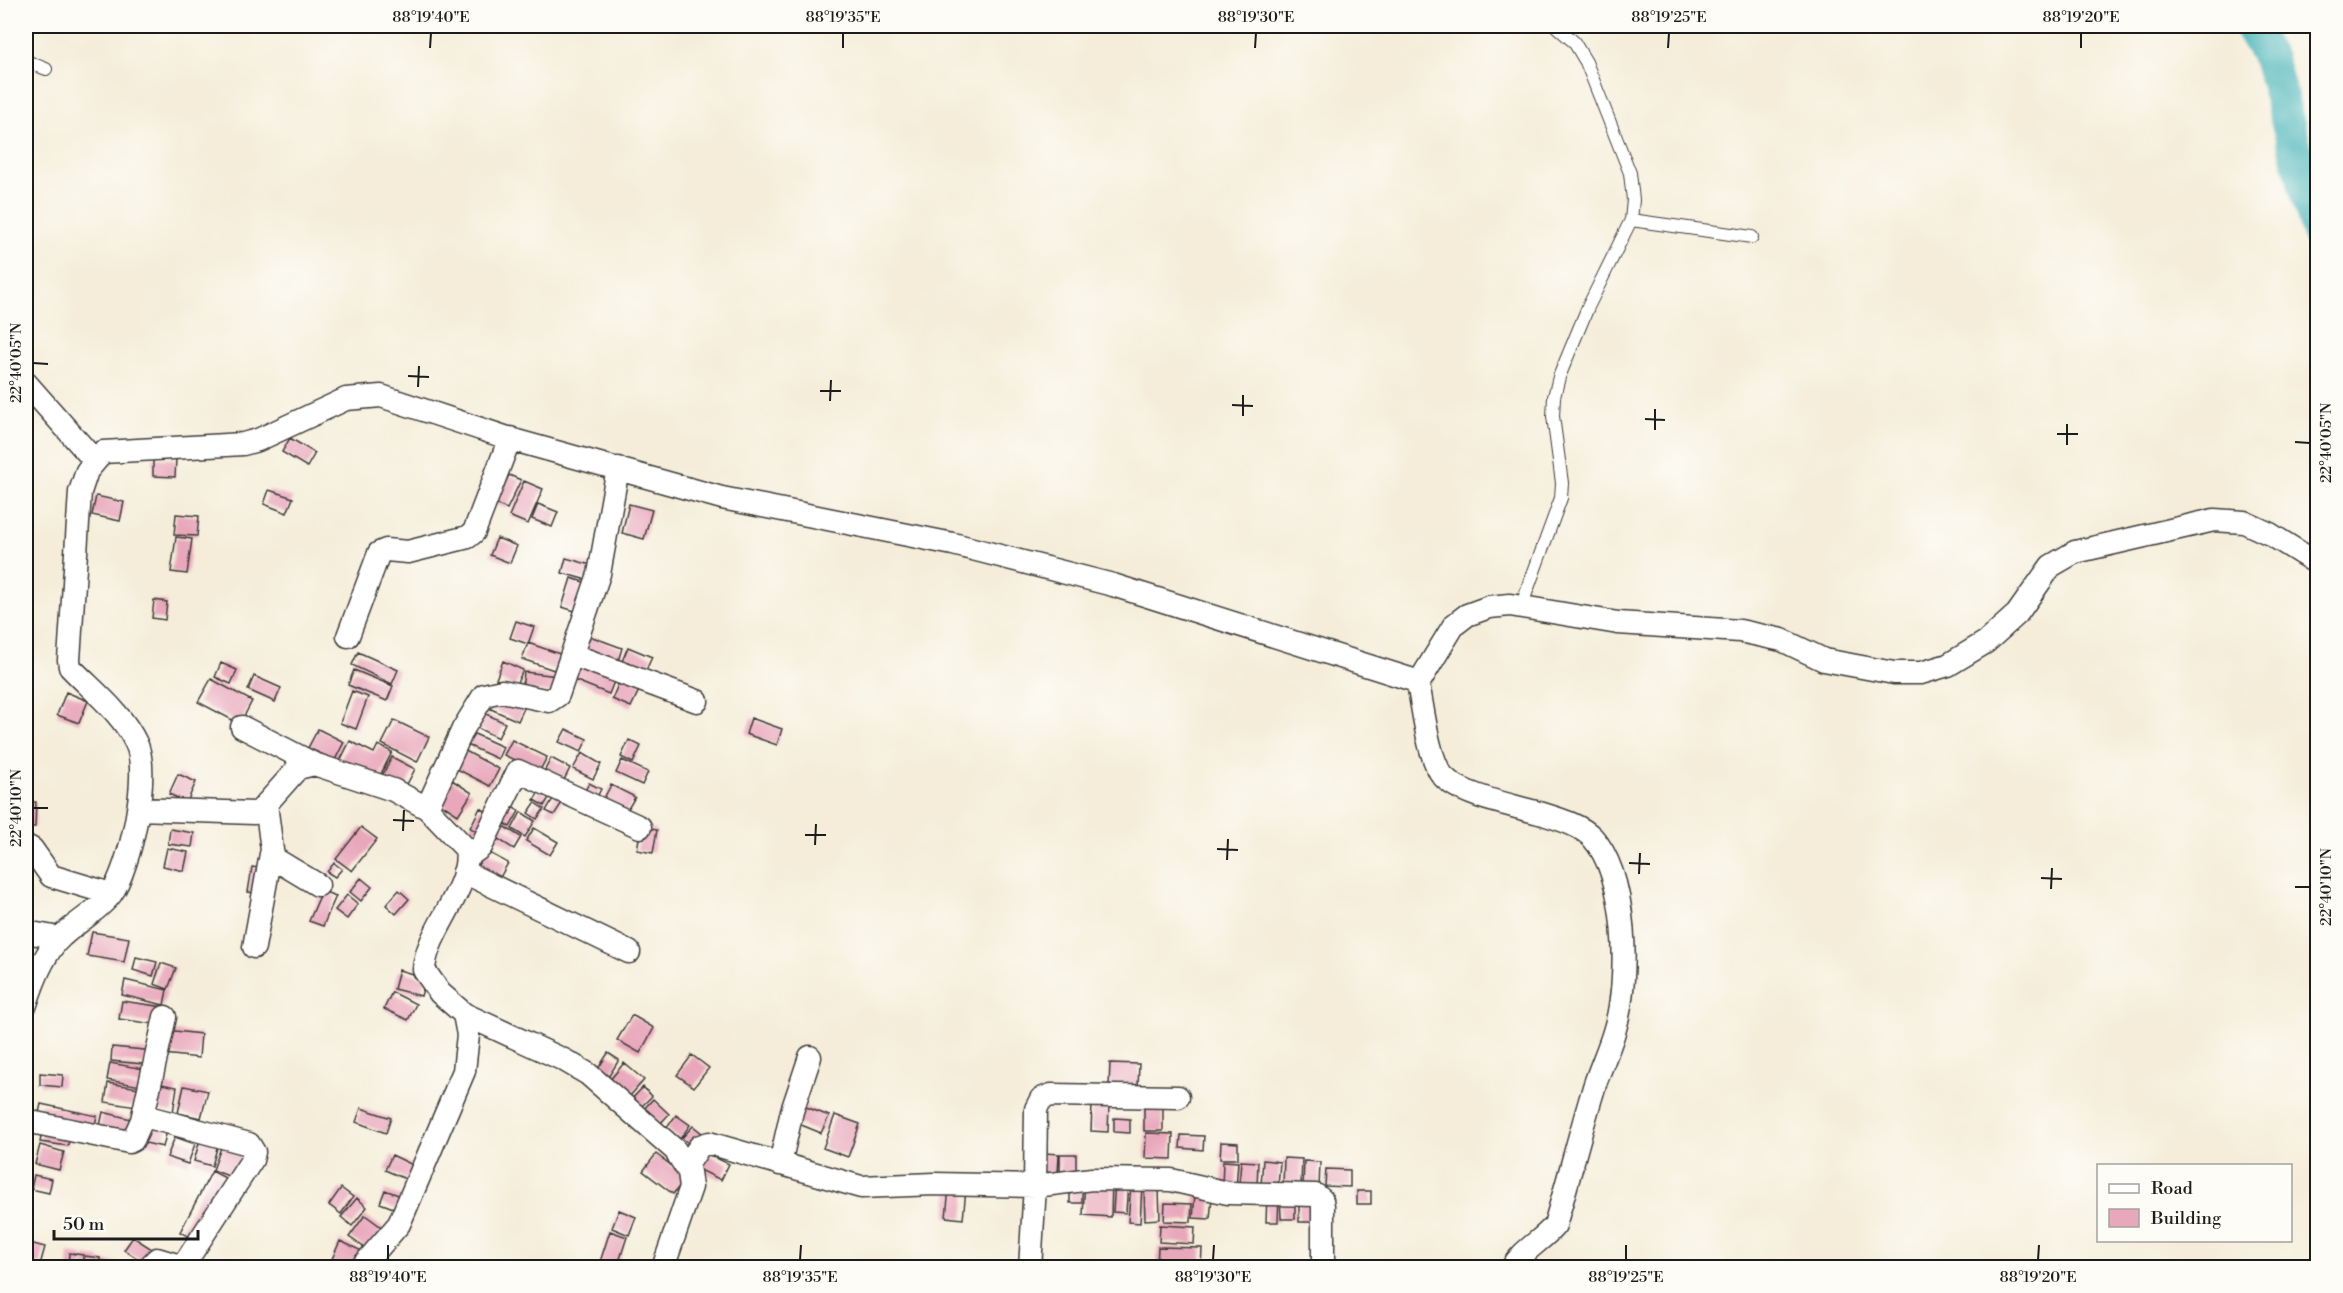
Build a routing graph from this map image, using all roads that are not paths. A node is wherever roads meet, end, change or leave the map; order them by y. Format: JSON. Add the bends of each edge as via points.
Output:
{"nodes":[{"id":1,"x":1556,"y":26,"type":"edge"},
{"id":2,"x":26,"y":61,"type":"edge"},
{"id":3,"x":46,"y":69,"type":"dead end"},
{"id":4,"x":1631,"y":220,"type":"junction"},
{"id":5,"x":1752,"y":237,"type":"dead end"},
{"id":6,"x":26,"y":383,"type":"edge"},
{"id":7,"x":510,"y":438,"type":"junction"},
{"id":8,"x":94,"y":460,"type":"junction"},
{"id":9,"x":618,"y":468,"type":"junction"},
{"id":10,"x":2318,"y":564,"type":"edge"},
{"id":11,"x":1521,"y":607,"type":"junction"},
{"id":12,"x":348,"y":636,"type":"dead end"},
{"id":13,"x":573,"y":655,"type":"junction"},
{"id":14,"x":1418,"y":684,"type":"junction"},
{"id":15,"x":697,"y":701,"type":"dead end"},
{"id":16,"x":242,"y":727,"type":"dead end"},
{"id":17,"x":314,"y":764,"type":"junction"},
{"id":18,"x":266,"y":804,"type":"junction"},
{"id":19,"x":427,"y":808,"type":"junction"},
{"id":20,"x":138,"y":809,"type":"junction"},
{"id":21,"x":640,"y":827,"type":"dead end"},
{"id":22,"x":26,"y":846,"type":"edge"},
{"id":23,"x":271,"y":854,"type":"junction"},
{"id":24,"x":466,"y":865,"type":"junction"},
{"id":25,"x":318,"y":885,"type":"dead end"},
{"id":26,"x":111,"y":894,"type":"junction"},
{"id":27,"x":26,"y":932,"type":"edge"},
{"id":28,"x":59,"y":938,"type":"junction"},
{"id":29,"x":254,"y":947,"type":"dead end"},
{"id":30,"x":629,"y":952,"type":"dead end"},
{"id":31,"x":30,"y":978,"type":"edge"},
{"id":32,"x":26,"y":1004,"type":"edge"},
{"id":33,"x":464,"y":1014,"type":"junction"},
{"id":34,"x":165,"y":1017,"type":"dead end"},
{"id":35,"x":810,"y":1058,"type":"dead end"},
{"id":36,"x":1178,"y":1097,"type":"dead end"},
{"id":37,"x":142,"y":1120,"type":"junction"},
{"id":38,"x":26,"y":1121,"type":"edge"},
{"id":39,"x":780,"y":1164,"type":"junction"},
{"id":40,"x":686,"y":1166,"type":"junction"},
{"id":41,"x":1035,"y":1186,"type":"junction"},
{"id":42,"x":185,"y":1267,"type":"edge"},
{"id":43,"x":148,"y":1268,"type":"edge"},
{"id":44,"x":361,"y":1268,"type":"edge"},
{"id":45,"x":663,"y":1268,"type":"edge"},
{"id":46,"x":1030,"y":1268,"type":"edge"},
{"id":47,"x":1323,"y":1268,"type":"edge"},
{"id":48,"x":1512,"y":1268,"type":"edge"}],
"edges":[{"from":1,"to":4,"type":"lane","via":[[1574,42],[1586,62],[1630,172]]},
{"from":2,"to":3,"type":"lane"},
{"from":4,"to":5,"type":"lane"},
{"from":4,"to":11,"type":"lane","via":[[1559,377],[1553,416],[1561,498]]},
{"from":6,"to":8,"type":"street"},
{"from":7,"to":8,"type":"street","via":[[381,396],[367,395],[346,399],[243,444],[103,452]]},
{"from":7,"to":9,"type":"street"},
{"from":7,"to":12,"type":"street","via":[[474,532],[468,537],[408,552],[379,553]]},
{"from":8,"to":20,"type":"street","via":[[80,492],[69,660],[70,667],[126,724],[138,745]]},
{"from":9,"to":13,"type":"street","via":[[599,574]]},
{"from":9,"to":14,"type":"street","via":[[722,498],[953,544],[1113,585],[1406,676]]},
{"from":10,"to":11,"type":"street","via":[[2244,522],[2214,520],[2075,552],[2051,566],[2018,614],[1986,642],[1948,665],[1921,673],[1894,673],[1824,660],[1782,640],[1740,631],[1618,623]]},
{"from":11,"to":14,"type":"street","via":[[1489,607],[1467,615],[1454,625]]},
{"from":13,"to":15,"type":"street"},
{"from":13,"to":19,"type":"street","via":[[553,700],[502,691],[484,695],[463,729]]},
{"from":14,"to":48,"type":"street","via":[[1441,774],[1456,787],[1567,822],[1592,837],[1606,861],[1620,907],[1623,977],[1616,1025],[1592,1092],[1555,1225]]},
{"from":16,"to":17,"type":"street"},
{"from":17,"to":18,"type":"street","via":[[298,768]]},
{"from":17,"to":19,"type":"street","via":[[393,790]]},
{"from":18,"to":20,"type":"street","via":[[254,813]]},
{"from":18,"to":23,"type":"street"},
{"from":19,"to":24,"type":"street","via":[[464,845]]},
{"from":20,"to":26,"type":"street","via":[[133,843]]},
{"from":21,"to":24,"type":"street","via":[[518,771],[481,847]]},
{"from":22,"to":26,"type":"street","via":[[51,876]]},
{"from":23,"to":25,"type":"street"},
{"from":23,"to":29,"type":"street"},
{"from":24,"to":30,"type":"street"},
{"from":24,"to":33,"type":"street","via":[[430,946],[424,970],[440,993]]},
{"from":26,"to":28,"type":"street"},
{"from":27,"to":28,"type":"street"},
{"from":28,"to":31,"type":"street"},
{"from":31,"to":32,"type":"street"},
{"from":33,"to":40,"type":"street","via":[[588,1074],[675,1150]]},
{"from":33,"to":44,"type":"street","via":[[468,1035],[460,1086],[399,1224]]},
{"from":34,"to":37,"type":"street"},
{"from":35,"to":39,"type":"street"},
{"from":36,"to":41,"type":"street","via":[[1051,1095],[1041,1100],[1036,1108]]},
{"from":37,"to":38,"type":"street","via":[[129,1142]]},
{"from":37,"to":42,"type":"street","via":[[148,1117],[241,1141],[253,1148],[252,1160]]},
{"from":39,"to":40,"type":"street","via":[[709,1143],[700,1146]]},
{"from":39,"to":41,"type":"street","via":[[861,1187]]},
{"from":40,"to":45,"type":"street","via":[[691,1178],[690,1194]]},
{"from":41,"to":46,"type":"street"},
{"from":41,"to":47,"type":"street","via":[[1088,1179],[1171,1180],[1228,1193],[1320,1197]]},
{"from":42,"to":43,"type":"street","via":[[157,1259]]}]}
